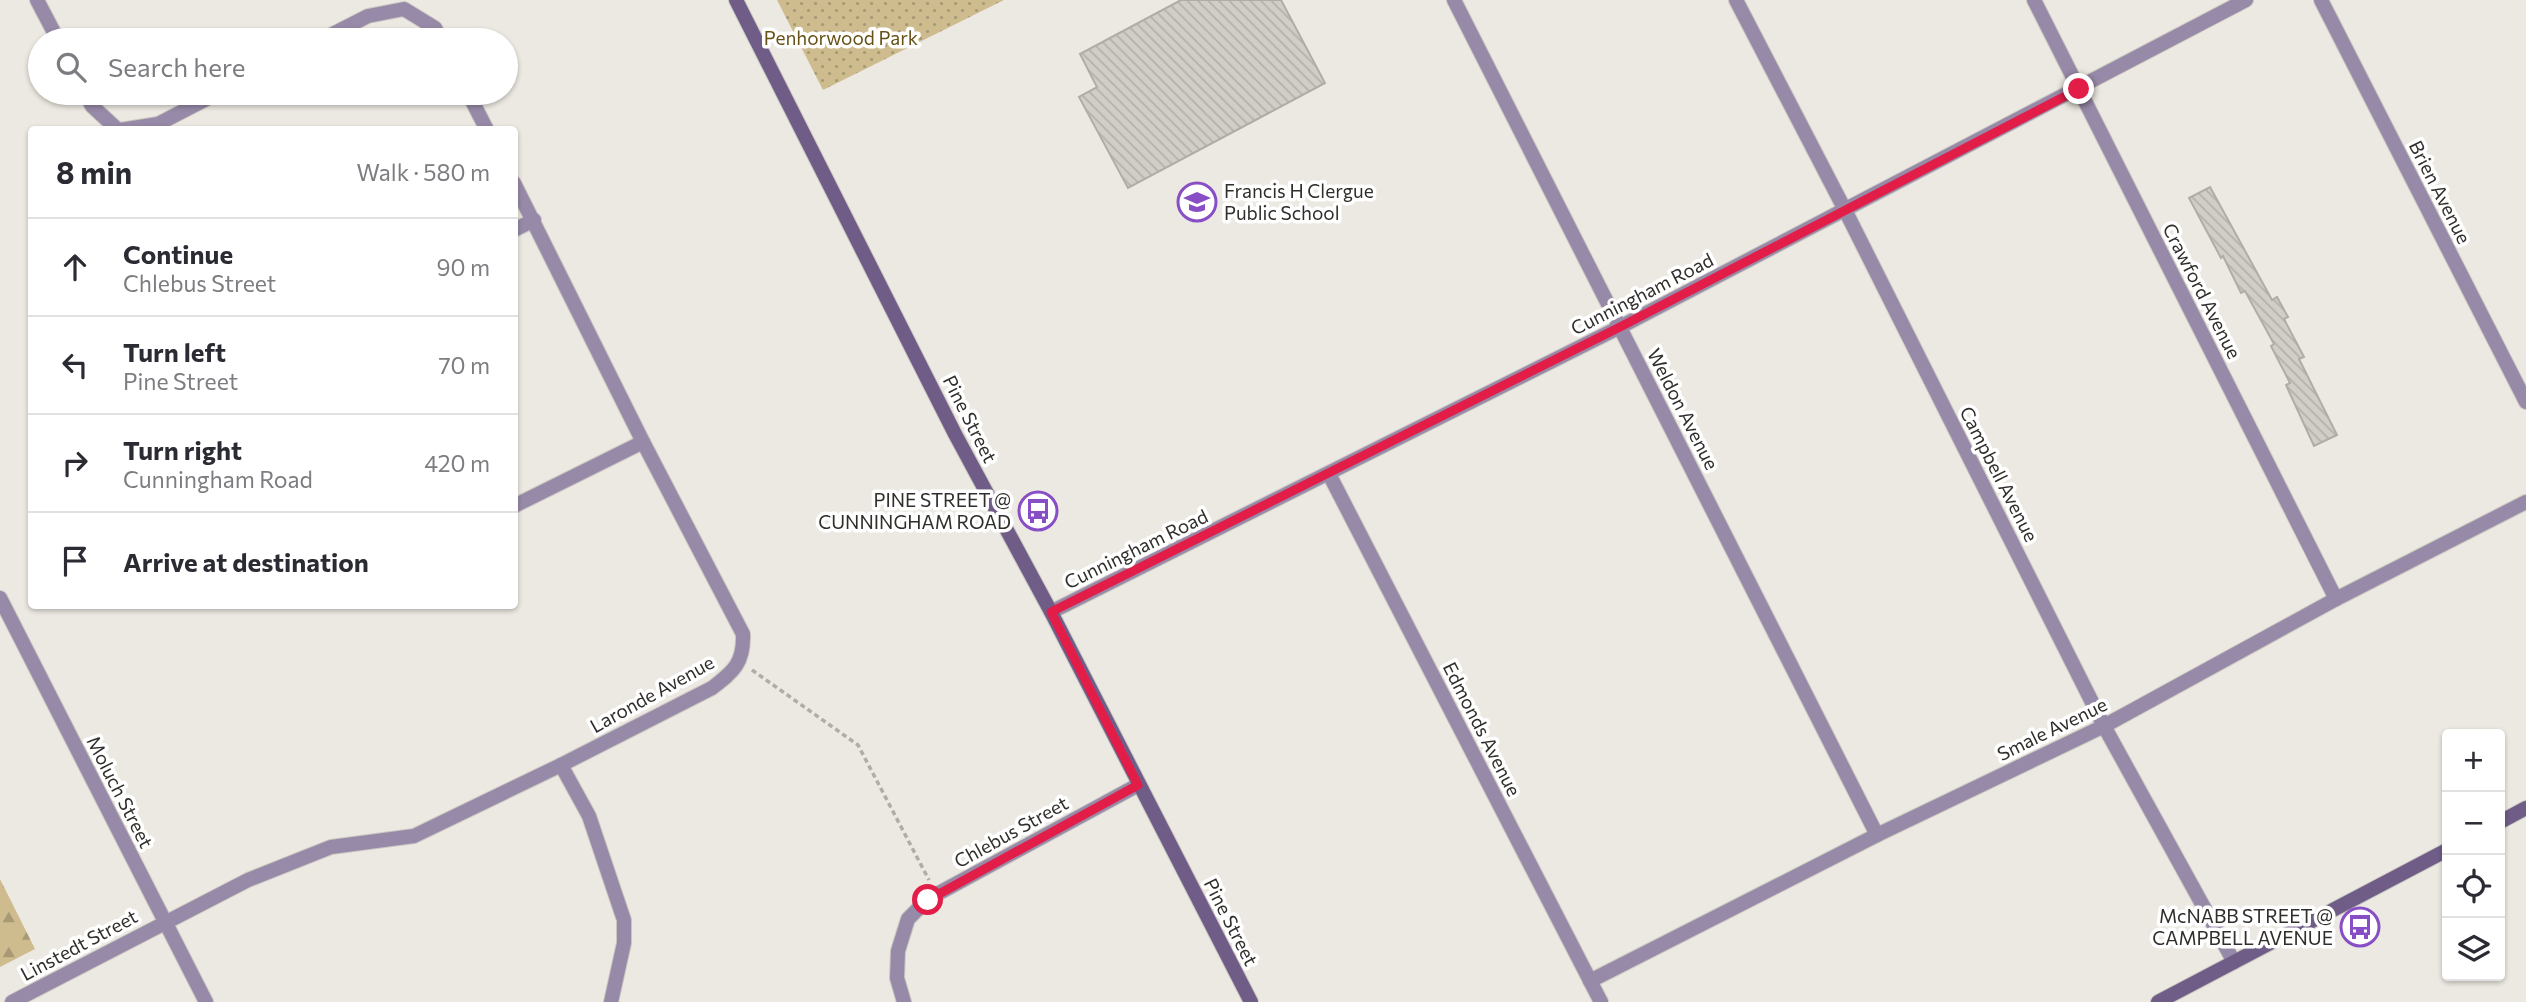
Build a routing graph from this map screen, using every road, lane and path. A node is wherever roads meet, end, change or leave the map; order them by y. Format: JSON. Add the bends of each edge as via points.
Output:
{"nodes":[{"id":1,"x":37,"y":0,"type":"edge"},
{"id":2,"x":736,"y":0,"type":"edge"},
{"id":3,"x":1454,"y":0,"type":"edge"},
{"id":4,"x":1736,"y":0,"type":"edge"},
{"id":5,"x":2034,"y":0,"type":"edge"},
{"id":6,"x":2246,"y":0,"type":"edge"},
{"id":7,"x":2321,"y":0,"type":"edge"},
{"id":8,"x":52,"y":28,"type":"edge"},
{"id":9,"x":344,"y":28,"type":"edge"},
{"id":10,"x":435,"y":28,"type":"edge"},
{"id":11,"x":2079,"y":89,"type":"junction"},
{"id":12,"x":91,"y":105,"type":"edge"},
{"id":13,"x":195,"y":105,"type":"edge"},
{"id":14,"x":474,"y":105,"type":"edge"},
{"id":15,"x":114,"y":126,"type":"edge"},
{"id":16,"x":145,"y":126,"type":"edge"},
{"id":17,"x":485,"y":126,"type":"edge"},
{"id":18,"x":518,"y":190,"type":"edge"},
{"id":19,"x":1845,"y":211,"type":"junction"},
{"id":20,"x":534,"y":220,"type":"junction"},
{"id":21,"x":518,"y":228,"type":"edge"},
{"id":22,"x":1620,"y":327,"type":"junction"},
{"id":23,"x":2526,"y":402,"type":"edge"},
{"id":24,"x":643,"y":442,"type":"junction"},
{"id":25,"x":1329,"y":474,"type":"junction"},
{"id":26,"x":2526,"y":502,"type":"edge"},
{"id":27,"x":518,"y":504,"type":"edge"},
{"id":28,"x":0,"y":598,"type":"edge"},
{"id":29,"x":2336,"y":599,"type":"junction"},
{"id":30,"x":1051,"y":612,"type":"junction"},
{"id":31,"x":741,"y":661,"type":"junction"},
{"id":32,"x":2104,"y":726,"type":"junction"},
{"id":33,"x":561,"y":765,"type":"junction"},
{"id":34,"x":1138,"y":785,"type":"junction"},
{"id":35,"x":2526,"y":808,"type":"edge"},
{"id":36,"x":2505,"y":819,"type":"edge"},
{"id":37,"x":1877,"y":835,"type":"junction"},
{"id":38,"x":2442,"y":853,"type":"edge"},
{"id":39,"x":937,"y":894,"type":"junction"},
{"id":40,"x":164,"y":922,"type":"junction"},
{"id":41,"x":2234,"y":962,"type":"junction"},
{"id":42,"x":1590,"y":981,"type":"junction"},
{"id":43,"x":12,"y":1002,"type":"edge"},
{"id":44,"x":206,"y":1002,"type":"edge"},
{"id":45,"x":611,"y":1002,"type":"edge"},
{"id":46,"x":904,"y":1002,"type":"edge"},
{"id":47,"x":1251,"y":1002,"type":"edge"},
{"id":48,"x":1601,"y":1002,"type":"edge"},
{"id":49,"x":2158,"y":1002,"type":"edge"}],
"edges":[{"from":1,"to":8,"type":"street"},
{"from":2,"to":30,"type":"street","name":"Pine Street","via":[[955,434]]},
{"from":3,"to":22,"type":"street","name":"Weldon Avenue"},
{"from":4,"to":19,"type":"street","name":"Campbell Avenue"},
{"from":5,"to":11,"type":"street","name":"Crawford Avenue"},
{"from":6,"to":11,"type":"street","name":"Cunningham Road"},
{"from":7,"to":23,"type":"street","name":"Brien Avenue"},
{"from":9,"to":10,"type":"street","via":[[368,16],[404,9]]},
{"from":11,"to":19,"type":"street","name":"Cunningham Road"},
{"from":11,"to":29,"type":"street","name":"Crawford Avenue"},
{"from":12,"to":15,"type":"street"},
{"from":13,"to":16,"type":"street"},
{"from":14,"to":17,"type":"street"},
{"from":18,"to":20,"type":"street","name":"Laronde Avenue"},
{"from":19,"to":22,"type":"street","name":"Cunningham Road"},
{"from":19,"to":32,"type":"street","name":"Campbell Avenue"},
{"from":20,"to":21,"type":"street"},
{"from":20,"to":24,"type":"street","name":"Laronde Avenue"},
{"from":22,"to":25,"type":"street","name":"Cunningham Road"},
{"from":22,"to":37,"type":"street","name":"Weldon Avenue"},
{"from":24,"to":27,"type":"street"},
{"from":24,"to":31,"type":"street","name":"Laronde Avenue","via":[[743,634]]},
{"from":25,"to":30,"type":"street","name":"Cunningham Road"},
{"from":25,"to":42,"type":"street","name":"Edmonds Avenue"},
{"from":26,"to":29,"type":"street","name":"Smale Avenue"},
{"from":28,"to":40,"type":"street","name":"Moluch Street"},
{"from":29,"to":32,"type":"street","name":"Smale Avenue"},
{"from":30,"to":34,"type":"street","name":"Pine Street"},
{"from":31,"to":33,"type":"street","name":"Laronde Avenue","via":[[712,688]]},
{"from":31,"to":39,"type":"path","via":[[858,745]]},
{"from":32,"to":37,"type":"street","name":"Smale Avenue"},
{"from":32,"to":41,"type":"street","name":"Campbell Avenue"},
{"from":33,"to":40,"type":"street","name":"Laronde Avenue","via":[[414,836],[331,847],[248,880]]},
{"from":33,"to":45,"type":"street","via":[[589,816],[624,920],[624,943]]},
{"from":34,"to":39,"type":"street","name":"Chlebus Street"},
{"from":34,"to":47,"type":"street","name":"Pine Street"},
{"from":35,"to":36,"type":"street"},
{"from":37,"to":42,"type":"street","name":"Smale Avenue"},
{"from":38,"to":41,"type":"street"},
{"from":39,"to":46,"type":"street","name":"Chlebus Street","via":[[908,919],[898,951],[897,978]]},
{"from":40,"to":43,"type":"street","name":"Linstedt Street"},
{"from":40,"to":44,"type":"street","name":"Moluch Street"},
{"from":41,"to":49,"type":"street"},
{"from":42,"to":48,"type":"street","name":"Edmonds Avenue"}]}
